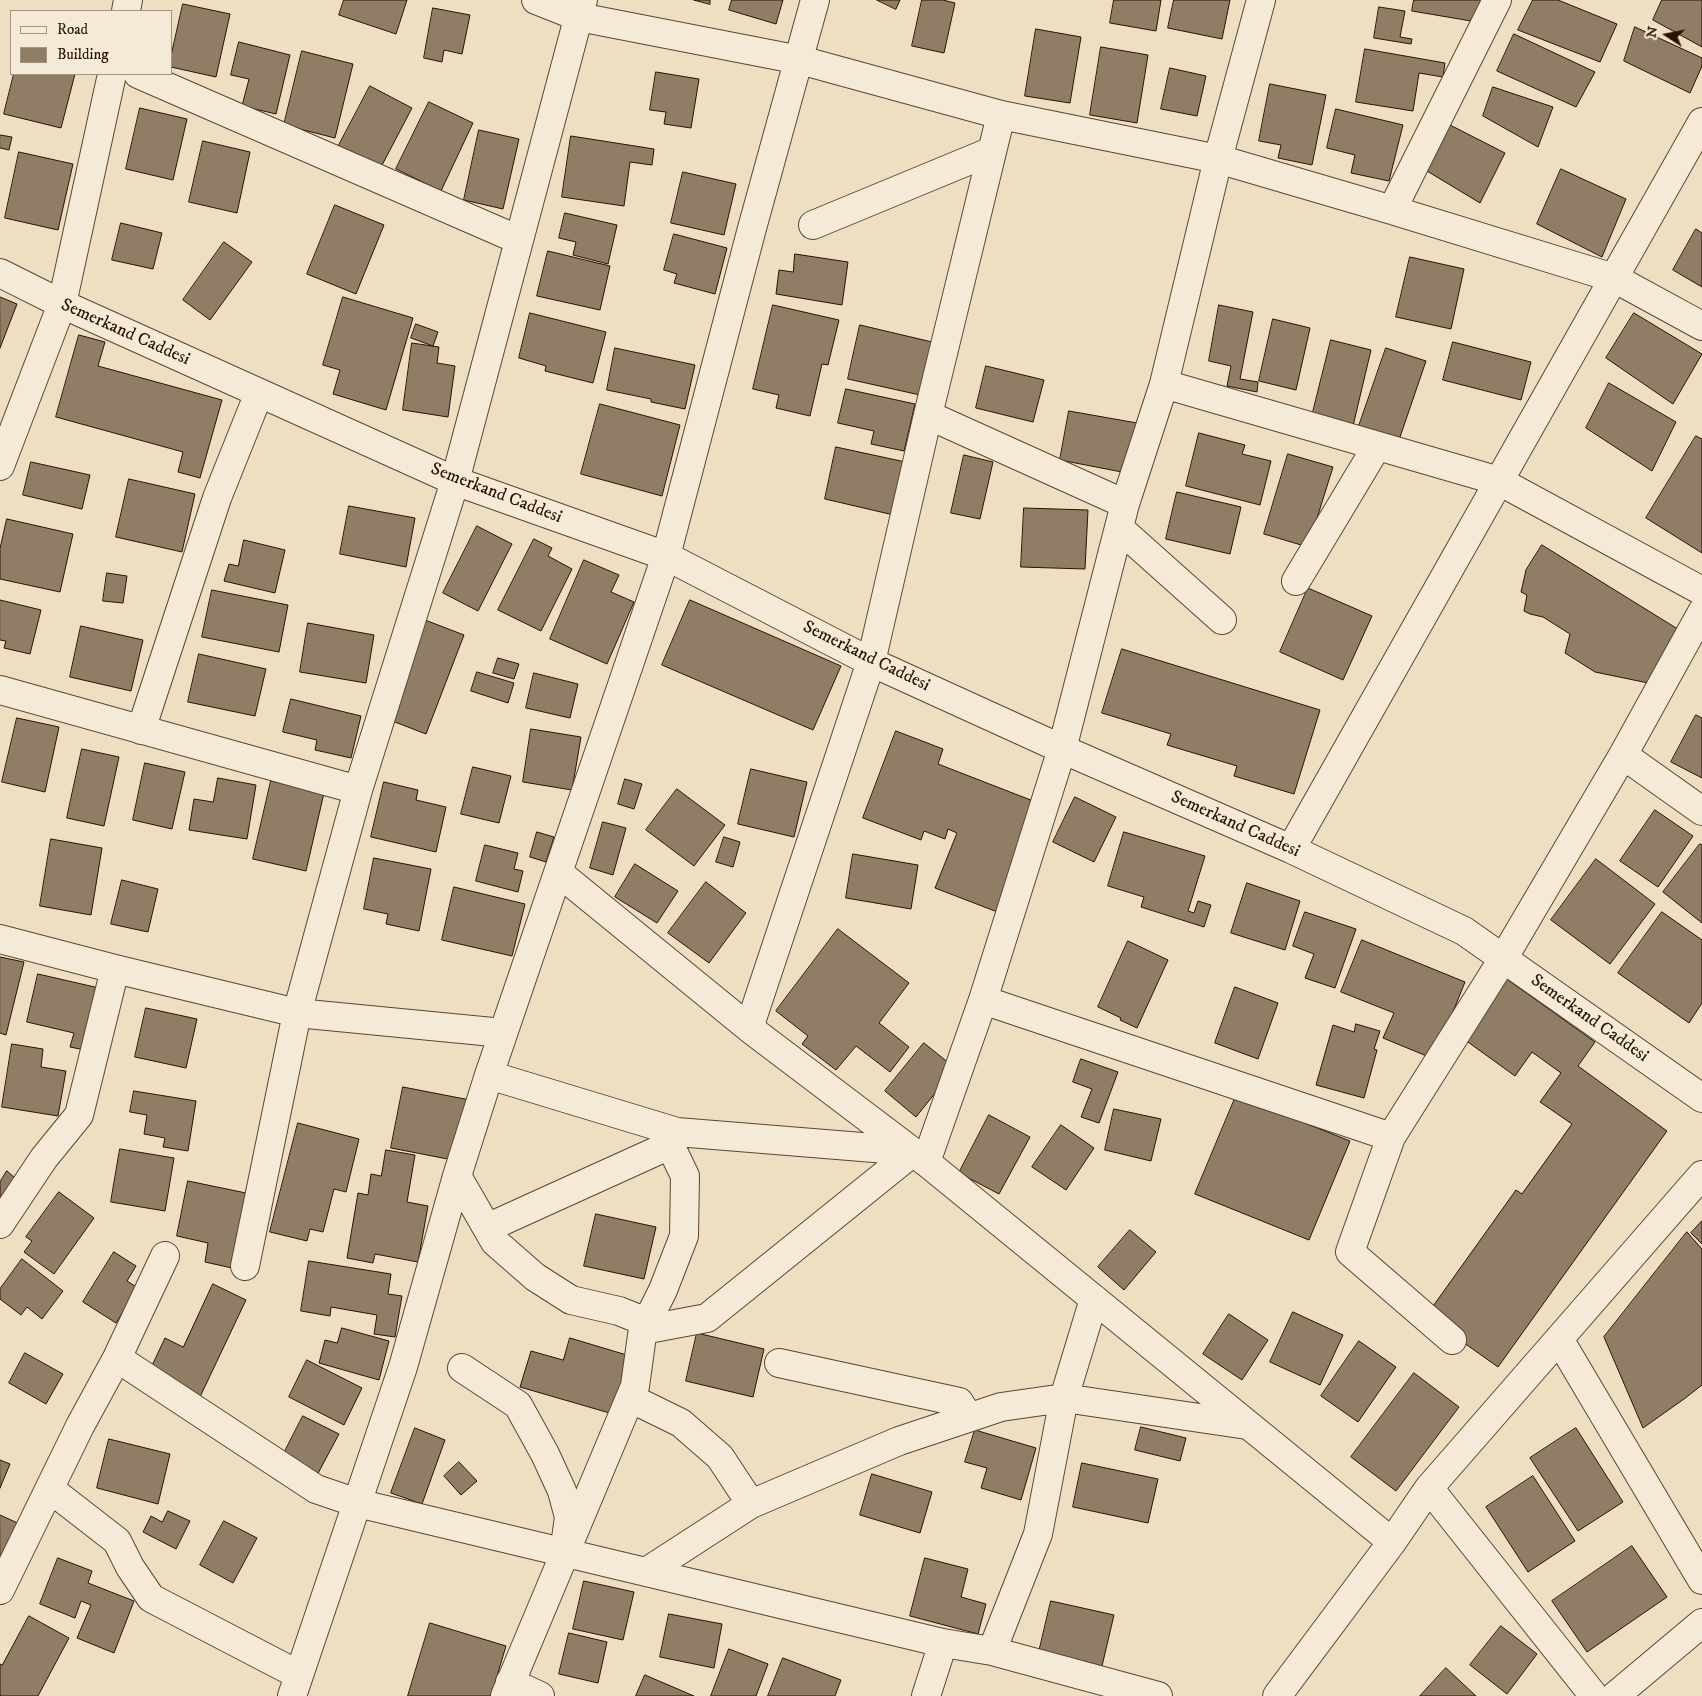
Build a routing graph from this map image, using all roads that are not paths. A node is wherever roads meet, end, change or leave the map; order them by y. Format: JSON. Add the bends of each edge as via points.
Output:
{"nodes":[{"id":1,"x":536,"y":0,"type":"edge"},
{"id":2,"x":815,"y":0,"type":"edge"},
{"id":3,"x":1261,"y":0,"type":"edge"},
{"id":4,"x":1497,"y":0,"type":"edge"},
{"id":5,"x":581,"y":8,"type":"edge"},
{"id":6,"x":800,"y":60,"type":"junction"},
{"id":7,"x":112,"y":75,"type":"edge"},
{"id":8,"x":140,"y":75,"type":"edge"},
{"id":9,"x":1001,"y":115,"type":"junction"},
{"id":10,"x":1702,"y":122,"type":"edge"},
{"id":11,"x":992,"y":152,"type":"junction"},
{"id":12,"x":1218,"y":159,"type":"junction"},
{"id":13,"x":1392,"y":210,"type":"junction"},
{"id":14,"x":813,"y":225,"type":"dead end"},
{"id":15,"x":519,"y":240,"type":"junction"},
{"id":16,"x":0,"y":273,"type":"edge"},
{"id":17,"x":1614,"y":278,"type":"junction"},
{"id":18,"x":62,"y":304,"type":"junction"},
{"id":19,"x":1702,"y":326,"type":"edge"},
{"id":20,"x":1164,"y":384,"type":"junction"},
{"id":21,"x":259,"y":393,"type":"junction"},
{"id":22,"x":928,"y":416,"type":"junction"},
{"id":23,"x":1377,"y":446,"type":"junction"},
{"id":24,"x":0,"y":466,"type":"edge"},
{"id":25,"x":455,"y":481,"type":"junction"},
{"id":26,"x":1499,"y":481,"type":"junction"},
{"id":27,"x":1122,"y":516,"type":"junction"},
{"id":28,"x":666,"y":556,"type":"junction"},
{"id":29,"x":1296,"y":581,"type":"dead end"},
{"id":30,"x":1702,"y":590,"type":"edge"},
{"id":31,"x":1702,"y":612,"type":"edge"},
{"id":32,"x":1222,"y":620,"type":"dead end"},
{"id":33,"x":871,"y":662,"type":"junction"},
{"id":34,"x":0,"y":690,"type":"edge"},
{"id":35,"x":141,"y":730,"type":"junction"},
{"id":36,"x":1062,"y":749,"type":"junction"},
{"id":37,"x":1623,"y":755,"type":"junction"},
{"id":38,"x":358,"y":790,"type":"junction"},
{"id":39,"x":1702,"y":811,"type":"edge"},
{"id":40,"x":1291,"y":849,"type":"junction"},
{"id":41,"x":559,"y":873,"type":"junction"},
{"id":42,"x":0,"y":939,"type":"edge"},
{"id":43,"x":1503,"y":959,"type":"junction"},
{"id":44,"x":115,"y":969,"type":"junction"},
{"id":45,"x":983,"y":1000,"type":"junction"},
{"id":46,"x":297,"y":1013,"type":"junction"},
{"id":47,"x":749,"y":1028,"type":"junction"},
{"id":48,"x":503,"y":1033,"type":"junction"},
{"id":49,"x":489,"y":1075,"type":"junction"},
{"id":50,"x":1702,"y":1098,"type":"edge"},
{"id":51,"x":666,"y":1136,"type":"junction"},
{"id":52,"x":1391,"y":1137,"type":"junction"},
{"id":53,"x":917,"y":1155,"type":"junction"},
{"id":54,"x":1702,"y":1175,"type":"edge"},
{"id":55,"x":456,"y":1176,"type":"junction"},
{"id":56,"x":0,"y":1224,"type":"edge"},
{"id":57,"x":487,"y":1228,"type":"junction"},
{"id":58,"x":165,"y":1256,"type":"dead end"},
{"id":59,"x":245,"y":1266,"type":"dead end"},
{"id":60,"x":1094,"y":1299,"type":"junction"},
{"id":61,"x":643,"y":1330,"type":"junction"},
{"id":62,"x":1559,"y":1339,"type":"junction"},
{"id":63,"x":1452,"y":1340,"type":"dead end"},
{"id":64,"x":118,"y":1358,"type":"junction"},
{"id":65,"x":779,"y":1363,"type":"dead end"},
{"id":66,"x":462,"y":1368,"type":"dead end"},
{"id":67,"x":630,"y":1398,"type":"junction"},
{"id":68,"x":1064,"y":1398,"type":"junction"},
{"id":69,"x":970,"y":1418,"type":"junction"},
{"id":70,"x":1249,"y":1426,"type":"junction"},
{"id":71,"x":1429,"y":1488,"type":"junction"},
{"id":72,"x":50,"y":1489,"type":"junction"},
{"id":73,"x":357,"y":1503,"type":"junction"},
{"id":74,"x":751,"y":1504,"type":"junction"},
{"id":75,"x":1392,"y":1542,"type":"junction"},
{"id":76,"x":565,"y":1553,"type":"junction"},
{"id":77,"x":646,"y":1572,"type":"junction"},
{"id":78,"x":1702,"y":1580,"type":"edge"},
{"id":79,"x":0,"y":1590,"type":"edge"},
{"id":80,"x":1702,"y":1622,"type":"edge"},
{"id":81,"x":943,"y":1643,"type":"junction"},
{"id":82,"x":992,"y":1651,"type":"junction"},
{"id":83,"x":296,"y":1686,"type":"edge"},
{"id":84,"x":508,"y":1689,"type":"edge"},
{"id":85,"x":540,"y":1696,"type":"edge"},
{"id":86,"x":926,"y":1696,"type":"edge"},
{"id":87,"x":1158,"y":1696,"type":"edge"},
{"id":88,"x":1276,"y":1696,"type":"edge"},
{"id":89,"x":1594,"y":1696,"type":"edge"},
{"id":90,"x":1615,"y":1696,"type":"edge"}],
"edges":[{"from":1,"to":5,"type":"street"},
{"from":2,"to":6,"type":"street"},
{"from":3,"to":12,"type":"street"},
{"from":4,"to":13,"type":"street"},
{"from":5,"to":6,"type":"street"},
{"from":5,"to":15,"type":"street"},
{"from":6,"to":9,"type":"street"},
{"from":6,"to":28,"type":"street"},
{"from":7,"to":18,"type":"street"},
{"from":8,"to":15,"type":"street"},
{"from":9,"to":11,"type":"street"},
{"from":9,"to":12,"type":"street"},
{"from":10,"to":17,"type":"street"},
{"from":11,"to":14,"type":"street"},
{"from":11,"to":22,"type":"street"},
{"from":12,"to":13,"type":"street"},
{"from":12,"to":20,"type":"street"},
{"from":13,"to":17,"type":"street"},
{"from":15,"to":25,"type":"street"},
{"from":16,"to":18,"type":"street","name":"Semerkand Caddesi"},
{"from":17,"to":19,"type":"street"},
{"from":17,"to":26,"type":"street"},
{"from":18,"to":21,"type":"street","name":"Semerkand Caddesi"},
{"from":18,"to":24,"type":"street"},
{"from":20,"to":23,"type":"street"},
{"from":20,"to":27,"type":"street"},
{"from":21,"to":25,"type":"street","name":"Semerkand Caddesi"},
{"from":21,"to":35,"type":"street","via":[[217,498]]},
{"from":22,"to":27,"type":"street"},
{"from":22,"to":33,"type":"street"},
{"from":23,"to":26,"type":"street"},
{"from":23,"to":29,"type":"street"},
{"from":25,"to":28,"type":"street","name":"Semerkand Caddesi"},
{"from":25,"to":38,"type":"street"},
{"from":26,"to":30,"type":"street"},
{"from":26,"to":40,"type":"street"},
{"from":27,"to":32,"type":"street"},
{"from":27,"to":36,"type":"street"},
{"from":28,"to":33,"type":"street","name":"Semerkand Caddesi"},
{"from":28,"to":41,"type":"street"},
{"from":31,"to":37,"type":"street"},
{"from":33,"to":36,"type":"street","name":"Semerkand Caddesi"},
{"from":33,"to":47,"type":"street"},
{"from":34,"to":35,"type":"street"},
{"from":35,"to":38,"type":"street"},
{"from":36,"to":40,"type":"street","name":"Semerkand Caddesi"},
{"from":36,"to":45,"type":"street"},
{"from":37,"to":39,"type":"street"},
{"from":37,"to":43,"type":"street"},
{"from":38,"to":46,"type":"street"},
{"from":40,"to":43,"type":"street","name":"Semerkand Caddesi","via":[[1464,931]]},
{"from":41,"to":47,"type":"street"},
{"from":41,"to":48,"type":"street"},
{"from":42,"to":44,"type":"street"},
{"from":43,"to":50,"type":"street","name":"Semerkand Caddesi"},
{"from":43,"to":52,"type":"street"},
{"from":44,"to":46,"type":"street"},
{"from":44,"to":56,"type":"street","via":[[79,1115],[44,1158]]},
{"from":45,"to":52,"type":"street"},
{"from":45,"to":53,"type":"street"},
{"from":46,"to":48,"type":"street"},
{"from":46,"to":59,"type":"street"},
{"from":47,"to":53,"type":"street"},
{"from":48,"to":49,"type":"street"},
{"from":49,"to":51,"type":"street"},
{"from":49,"to":55,"type":"street"},
{"from":51,"to":53,"type":"street","via":[[677,1132]]},
{"from":51,"to":57,"type":"street"},
{"from":51,"to":61,"type":"street","via":[[685,1176],[684,1236]]},
{"from":52,"to":63,"type":"street","via":[[1350,1252]]},
{"from":53,"to":60,"type":"street"},
{"from":53,"to":61,"type":"street","via":[[707,1318]]},
{"from":54,"to":62,"type":"street"},
{"from":55,"to":57,"type":"street"},
{"from":55,"to":73,"type":"street","via":[[403,1367]]},
{"from":57,"to":61,"type":"street","via":[[495,1242],[535,1277],[571,1300],[619,1311],[644,1322]]},
{"from":58,"to":64,"type":"street"},
{"from":60,"to":68,"type":"street"},
{"from":60,"to":70,"type":"street"},
{"from":61,"to":67,"type":"street","via":[[635,1386]]},
{"from":62,"to":71,"type":"street"},
{"from":62,"to":78,"type":"street"},
{"from":64,"to":72,"type":"street"},
{"from":64,"to":73,"type":"street","via":[[316,1489]]},
{"from":65,"to":69,"type":"street","via":[[959,1402]]},
{"from":66,"to":76,"type":"street","via":[[518,1405],[562,1491],[569,1517]]},
{"from":67,"to":74,"type":"street","via":[[681,1423],[720,1457]]},
{"from":67,"to":76,"type":"street"},
{"from":68,"to":69,"type":"street","via":[[1001,1407]]},
{"from":68,"to":70,"type":"street"},
{"from":68,"to":82,"type":"street","via":[[1038,1534]]},
{"from":69,"to":74,"type":"street","via":[[899,1441]]},
{"from":70,"to":75,"type":"street"},
{"from":71,"to":75,"type":"street"},
{"from":71,"to":89,"type":"street"},
{"from":72,"to":79,"type":"street"},
{"from":72,"to":83,"type":"street","via":[[117,1541],[130,1568],[151,1598]]},
{"from":73,"to":76,"type":"street"},
{"from":73,"to":83,"type":"street"},
{"from":74,"to":77,"type":"street"},
{"from":75,"to":88,"type":"street"},
{"from":76,"to":77,"type":"street"},
{"from":76,"to":84,"type":"street"},
{"from":77,"to":81,"type":"street"},
{"from":80,"to":90,"type":"street"},
{"from":81,"to":82,"type":"street"},
{"from":81,"to":86,"type":"street"},
{"from":82,"to":87,"type":"street"},
{"from":84,"to":85,"type":"street"}]}
